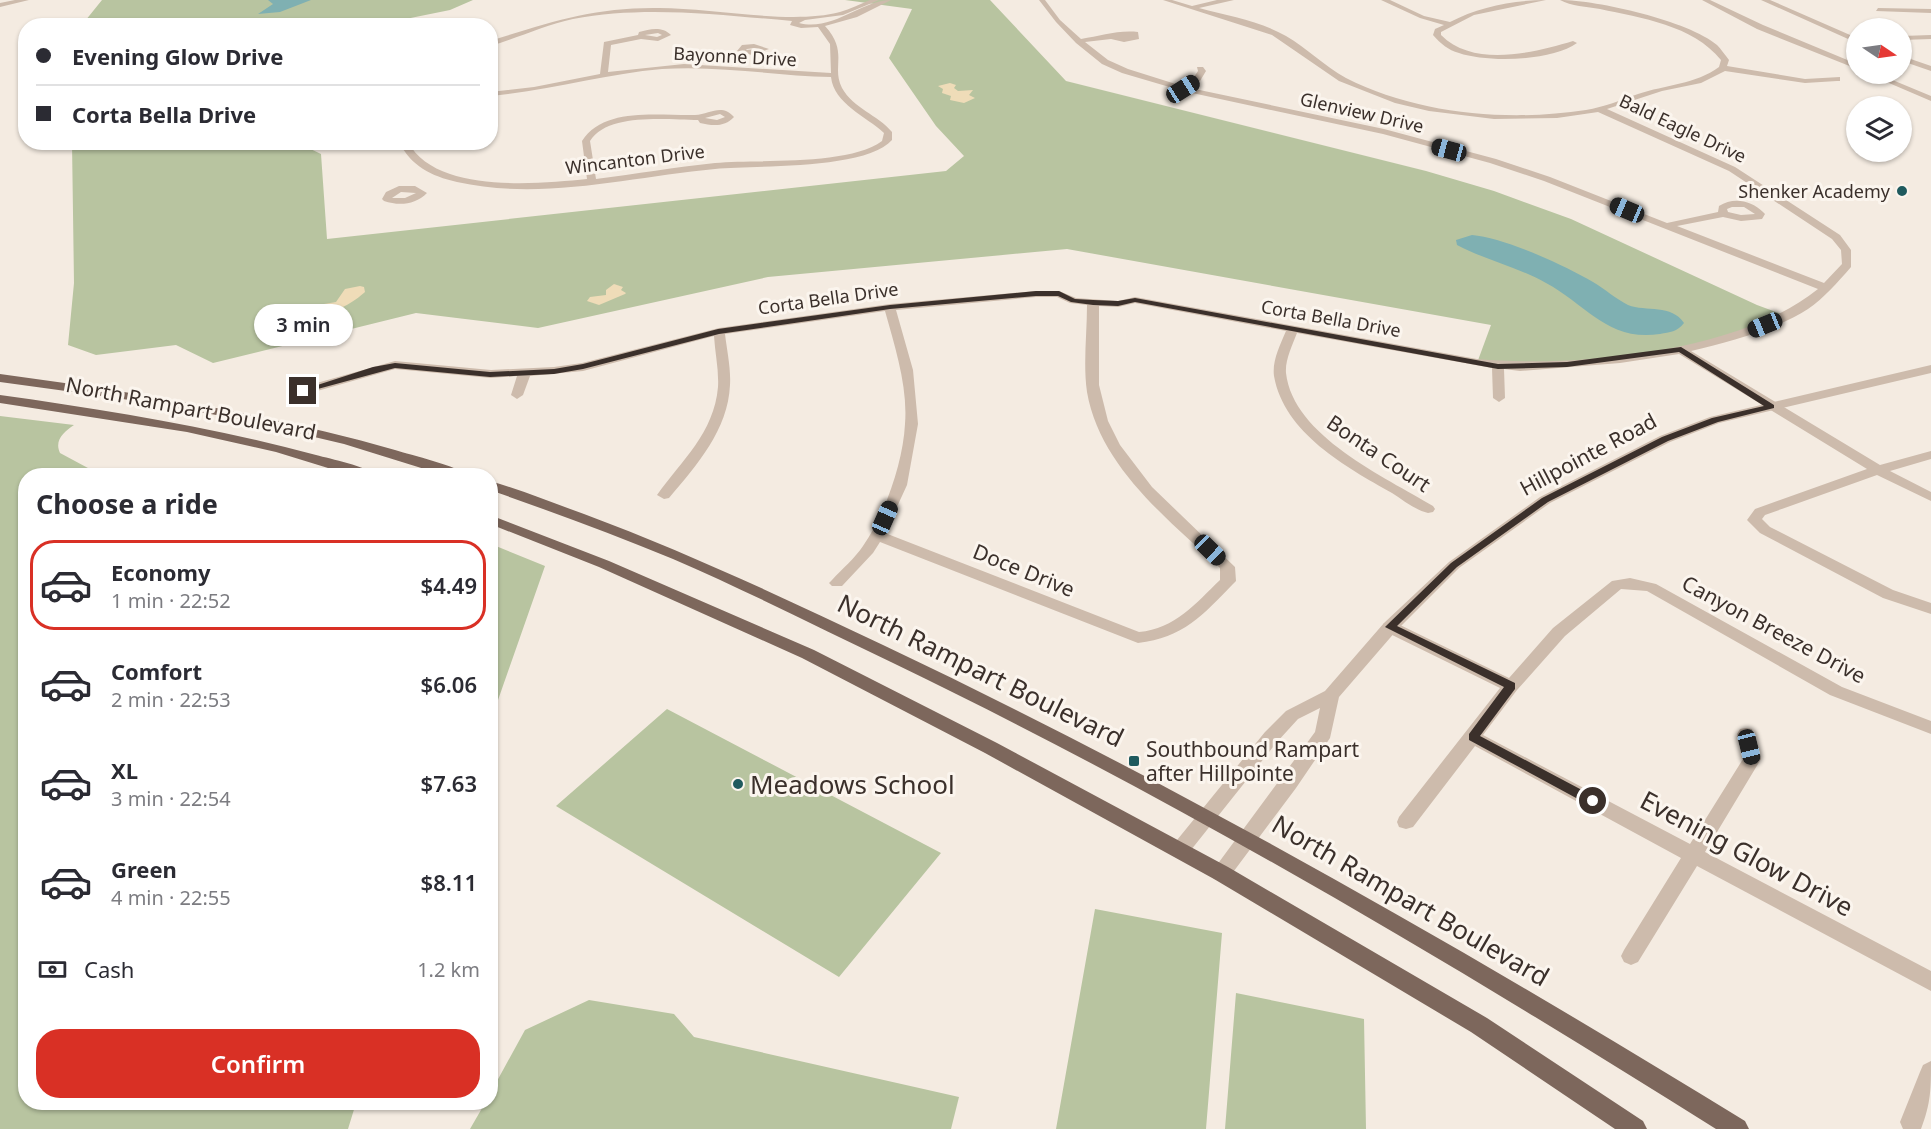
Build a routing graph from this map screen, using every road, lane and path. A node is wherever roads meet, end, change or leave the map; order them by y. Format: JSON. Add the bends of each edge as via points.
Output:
{"nodes":[{"id":1,"x":26,"y":0,"type":"edge"},
{"id":2,"x":876,"y":0,"type":"edge"},
{"id":3,"x":888,"y":0,"type":"edge"},
{"id":4,"x":1042,"y":0,"type":"edge"},
{"id":5,"x":1166,"y":0,"type":"edge"},
{"id":6,"x":1231,"y":0,"type":"edge"},
{"id":7,"x":1384,"y":0,"type":"edge"},
{"id":8,"x":1543,"y":0,"type":"edge"},
{"id":9,"x":1563,"y":0,"type":"edge"},
{"id":10,"x":1705,"y":0,"type":"edge"},
{"id":11,"x":1764,"y":0,"type":"edge"},
{"id":12,"x":0,"y":5,"type":"edge"},
{"id":13,"x":1193,"y":8,"type":"junction"},
{"id":14,"x":1878,"y":10,"type":"dead end"},
{"id":15,"x":1931,"y":11,"type":"edge"},
{"id":16,"x":796,"y":21,"type":"junction"},
{"id":17,"x":1450,"y":24,"type":"junction"},
{"id":18,"x":821,"y":26,"type":"junction"},
{"id":19,"x":1846,"y":36,"type":"edge"},
{"id":20,"x":1111,"y":37,"type":"dead end"},
{"id":21,"x":1931,"y":37,"type":"edge"},
{"id":22,"x":641,"y":38,"type":"dead end"},
{"id":23,"x":1912,"y":38,"type":"edge"},
{"id":24,"x":498,"y":41,"type":"edge"},
{"id":25,"x":1079,"y":41,"type":"junction"},
{"id":26,"x":1573,"y":43,"type":"dead end"},
{"id":27,"x":752,"y":53,"type":"dead end"},
{"id":28,"x":1846,"y":62,"type":"edge"},
{"id":29,"x":1912,"y":62,"type":"edge"},
{"id":30,"x":1724,"y":68,"type":"junction"},
{"id":31,"x":1200,"y":69,"type":"dead end"},
{"id":32,"x":1931,"y":69,"type":"edge"},
{"id":33,"x":748,"y":70,"type":"junction"},
{"id":34,"x":604,"y":75,"type":"junction"},
{"id":35,"x":836,"y":75,"type":"junction"},
{"id":36,"x":1837,"y":79,"type":"dead end"},
{"id":37,"x":1896,"y":84,"type":"edge"},
{"id":38,"x":1183,"y":89,"type":"junction"},
{"id":39,"x":498,"y":93,"type":"edge"},
{"id":40,"x":1931,"y":93,"type":"edge"},
{"id":41,"x":1921,"y":94,"type":"junction"},
{"id":42,"x":1931,"y":99,"type":"edge"},
{"id":43,"x":1599,"y":109,"type":"junction"},
{"id":44,"x":700,"y":117,"type":"dead end"},
{"id":45,"x":408,"y":150,"type":"edge"},
{"id":46,"x":450,"y":177,"type":"junction"},
{"id":47,"x":592,"y":181,"type":"junction"},
{"id":48,"x":418,"y":189,"type":"dead end"},
{"id":49,"x":1723,"y":214,"type":"dead end"},
{"id":50,"x":1665,"y":226,"type":"junction"},
{"id":51,"x":1826,"y":288,"type":"junction"},
{"id":52,"x":1093,"y":302,"type":"junction"},
{"id":53,"x":890,"y":307,"type":"junction"},
{"id":54,"x":1292,"y":330,"type":"junction"},
{"id":55,"x":718,"y":331,"type":"junction"},
{"id":56,"x":1681,"y":350,"type":"junction"},
{"id":57,"x":1498,"y":366,"type":"junction"},
{"id":58,"x":1931,"y":369,"type":"edge"},
{"id":59,"x":524,"y":374,"type":"junction"},
{"id":60,"x":0,"y":378,"type":"edge"},
{"id":61,"x":303,"y":391,"type":"dead end"},
{"id":62,"x":517,"y":395,"type":"dead end"},
{"id":63,"x":1499,"y":398,"type":"dead end"},
{"id":64,"x":0,"y":399,"type":"edge"},
{"id":65,"x":1771,"y":406,"type":"junction"},
{"id":66,"x":359,"y":444,"type":"junction"},
{"id":67,"x":1931,"y":455,"type":"edge"},
{"id":68,"x":332,"y":463,"type":"junction"},
{"id":69,"x":347,"y":468,"type":"edge"},
{"id":70,"x":436,"y":468,"type":"edge"},
{"id":71,"x":1878,"y":470,"type":"junction"},
{"id":72,"x":498,"y":488,"type":"edge"},
{"id":73,"x":664,"y":495,"type":"dead end"},
{"id":74,"x":1931,"y":497,"type":"edge"},
{"id":75,"x":1428,"y":509,"type":"dead end"},
{"id":76,"x":498,"y":522,"type":"edge"},
{"id":77,"x":878,"y":535,"type":"junction"},
{"id":78,"x":837,"y":583,"type":"dead end"},
{"id":79,"x":1931,"y":609,"type":"edge"},
{"id":80,"x":1390,"y":627,"type":"junction"},
{"id":81,"x":1511,"y":686,"type":"junction"},
{"id":82,"x":1332,"y":695,"type":"junction"},
{"id":83,"x":1931,"y":728,"type":"edge"},
{"id":84,"x":1746,"y":734,"type":"dead end"},
{"id":85,"x":1473,"y":737,"type":"junction"},
{"id":86,"x":1207,"y":816,"type":"junction"},
{"id":87,"x":1406,"y":822,"type":"dead end"},
{"id":88,"x":1248,"y":838,"type":"junction"},
{"id":89,"x":1180,"y":850,"type":"junction"},
{"id":90,"x":1693,"y":855,"type":"junction"},
{"id":91,"x":1221,"y":873,"type":"junction"},
{"id":92,"x":1631,"y":956,"type":"dead end"},
{"id":93,"x":1931,"y":982,"type":"edge"},
{"id":94,"x":1931,"y":1072,"type":"edge"},
{"id":95,"x":1912,"y":1122,"type":"dead end"},
{"id":96,"x":1635,"y":1129,"type":"edge"},
{"id":97,"x":1737,"y":1129,"type":"edge"}],
"edges":[{"from":1,"to":12,"type":"street"},
{"from":2,"to":16,"type":"street","via":[[834,15]]},
{"from":3,"to":18,"type":"street"},
{"from":4,"to":25,"type":"street","name":"Glenview Drive"},
{"from":5,"to":13,"type":"street"},
{"from":6,"to":13,"type":"street"},
{"from":7,"to":17,"type":"street"},
{"from":8,"to":17,"type":"street","via":[[1472,13]]},
{"from":9,"to":30,"type":"street","via":[[1680,29],[1722,52]]},
{"from":10,"to":28,"type":"street"},
{"from":11,"to":19,"type":"street"},
{"from":13,"to":43,"type":"street","via":[[1278,34],[1340,78],[1396,100],[1511,116],[1552,116]]},
{"from":14,"to":15,"type":"street"},
{"from":16,"to":18,"type":"street","via":[[801,27]]},
{"from":16,"to":24,"type":"street","via":[[678,9],[610,12],[557,21]]},
{"from":17,"to":26,"type":"street","via":[[1438,31],[1439,39],[1460,50],[1485,55],[1524,57]]},
{"from":18,"to":35,"type":"street","via":[[834,45]]},
{"from":20,"to":25,"type":"street"},
{"from":21,"to":23,"type":"street"},
{"from":22,"to":34,"type":"street","via":[[606,45]]},
{"from":25,"to":38,"type":"street","name":"Glenview Drive","via":[[1105,62]]},
{"from":27,"to":33,"type":"street"},
{"from":29,"to":32,"type":"street"},
{"from":30,"to":36,"type":"street","via":[[1805,81]]},
{"from":30,"to":43,"type":"street","via":[[1709,77]]},
{"from":31,"to":38,"type":"street","via":[[1197,79]]},
{"from":33,"to":34,"type":"street","name":"Bayonne Drive","via":[[679,66]]},
{"from":33,"to":35,"type":"street","name":"Bayonne Drive"},
{"from":34,"to":39,"type":"street","name":"Bayonne Drive","via":[[535,90]]},
{"from":35,"to":47,"type":"street","name":"Wincanton Drive","via":[[835,82],[842,94],[888,132],[884,144],[858,154]]},
{"from":37,"to":41,"type":"street"},
{"from":38,"to":50,"type":"street","name":"Glenview Drive","via":[[1384,132],[1492,161]]},
{"from":40,"to":41,"type":"street"},
{"from":41,"to":42,"type":"street"},
{"from":43,"to":51,"type":"street","name":"Bald Eagle Drive","via":[[1732,169],[1836,237],[1846,250],[1847,265]]},
{"from":44,"to":47,"type":"street","via":[[637,118],[596,129],[586,141]]},
{"from":45,"to":46,"type":"street","name":"Wincanton Drive","via":[[415,161]]},
{"from":46,"to":47,"type":"street","name":"Wincanton Drive","via":[[514,186]]},
{"from":46,"to":48,"type":"street"},
{"from":49,"to":50,"type":"street"},
{"from":50,"to":51,"type":"street","name":"Glenview Drive"},
{"from":51,"to":56,"type":"street","name":"Bald Eagle Drive","via":[[1787,316],[1743,334]]},
{"from":52,"to":53,"type":"street","name":"Corta Bella Drive","via":[[1074,301],[1059,294],[1036,294]]},
{"from":52,"to":54,"type":"street","name":"Corta Bella Drive","via":[[1135,300]]},
{"from":52,"to":77,"type":"street","name":"Doce Drive","via":[[1094,393],[1102,423],[1117,452],[1143,484],[1227,567],[1228,581],[1176,630],[1156,638],[1138,638]]},
{"from":53,"to":55,"type":"street","name":"Corta Bella Drive"},
{"from":53,"to":77,"type":"street","via":[[907,370],[912,424],[900,485]]},
{"from":54,"to":57,"type":"street","name":"Corta Bella Drive"},
{"from":54,"to":75,"type":"street","name":"Bonta Court","via":[[1280,373],[1294,412],[1333,450]]},
{"from":55,"to":59,"type":"street","name":"Corta Bella Drive","via":[[583,367]]},
{"from":55,"to":73,"type":"street","via":[[724,385],[720,412],[693,461]]},
{"from":56,"to":57,"type":"street","name":"Corta Bella Drive","via":[[1567,364]]},
{"from":56,"to":65,"type":"street"},
{"from":57,"to":63,"type":"street"},
{"from":58,"to":65,"type":"street","name":"Hillpointe Road"},
{"from":59,"to":61,"type":"street","name":"Corta Bella Drive","via":[[395,365]]},
{"from":59,"to":62,"type":"street"},
{"from":60,"to":66,"type":"main road","name":"North Rampart Boulevard","via":[[233,414]]},
{"from":64,"to":68,"type":"main road","name":"North Rampart Boulevard","via":[[114,415],[274,447]]},
{"from":65,"to":71,"type":"street"},
{"from":65,"to":80,"type":"street","name":"Hillpointe Road","via":[[1715,420],[1665,439],[1545,500],[1454,565]]},
{"from":66,"to":68,"type":"main road"},
{"from":66,"to":70,"type":"main road","name":"North Rampart Boulevard"},
{"from":67,"to":71,"type":"street"},
{"from":68,"to":69,"type":"main road","name":"North Rampart Boulevard"},
{"from":71,"to":74,"type":"street"},
{"from":71,"to":79,"type":"street","via":[[1760,512],[1754,520],[1765,530],[1888,594]]},
{"from":72,"to":86,"type":"main road","name":"North Rampart Boulevard","via":[[700,566],[1021,717]]},
{"from":76,"to":89,"type":"main road","via":[[808,654]]},
{"from":77,"to":78,"type":"street"},
{"from":80,"to":81,"type":"street"},
{"from":80,"to":82,"type":"street","name":"Hillpointe Road"},
{"from":81,"to":83,"type":"street","name":"Canyon Breeze Drive","via":[[1559,632],[1617,584],[1630,583],[1651,587],[1836,691]]},
{"from":81,"to":85,"type":"street"},
{"from":82,"to":86,"type":"street","name":"Hillpointe Road","via":[[1292,715]]},
{"from":82,"to":88,"type":"street","name":"Hillpointe Road","via":[[1324,733]]},
{"from":84,"to":90,"type":"street","via":[[1752,759]]},
{"from":85,"to":87,"type":"street"},
{"from":85,"to":90,"type":"street","name":"Evening Glow Drive"},
{"from":86,"to":88,"type":"main road","name":"North Rampart Boulevard"},
{"from":86,"to":89,"type":"street","name":"Hillpointe Road"},
{"from":88,"to":91,"type":"street","name":"Hillpointe Road"},
{"from":88,"to":97,"type":"main road","name":"North Rampart Boulevard"},
{"from":89,"to":91,"type":"main road"},
{"from":90,"to":92,"type":"street"},
{"from":90,"to":93,"type":"street","name":"Evening Glow Drive"},
{"from":91,"to":96,"type":"main road","via":[[1479,1025]]},
{"from":94,"to":95,"type":"street"}]}
